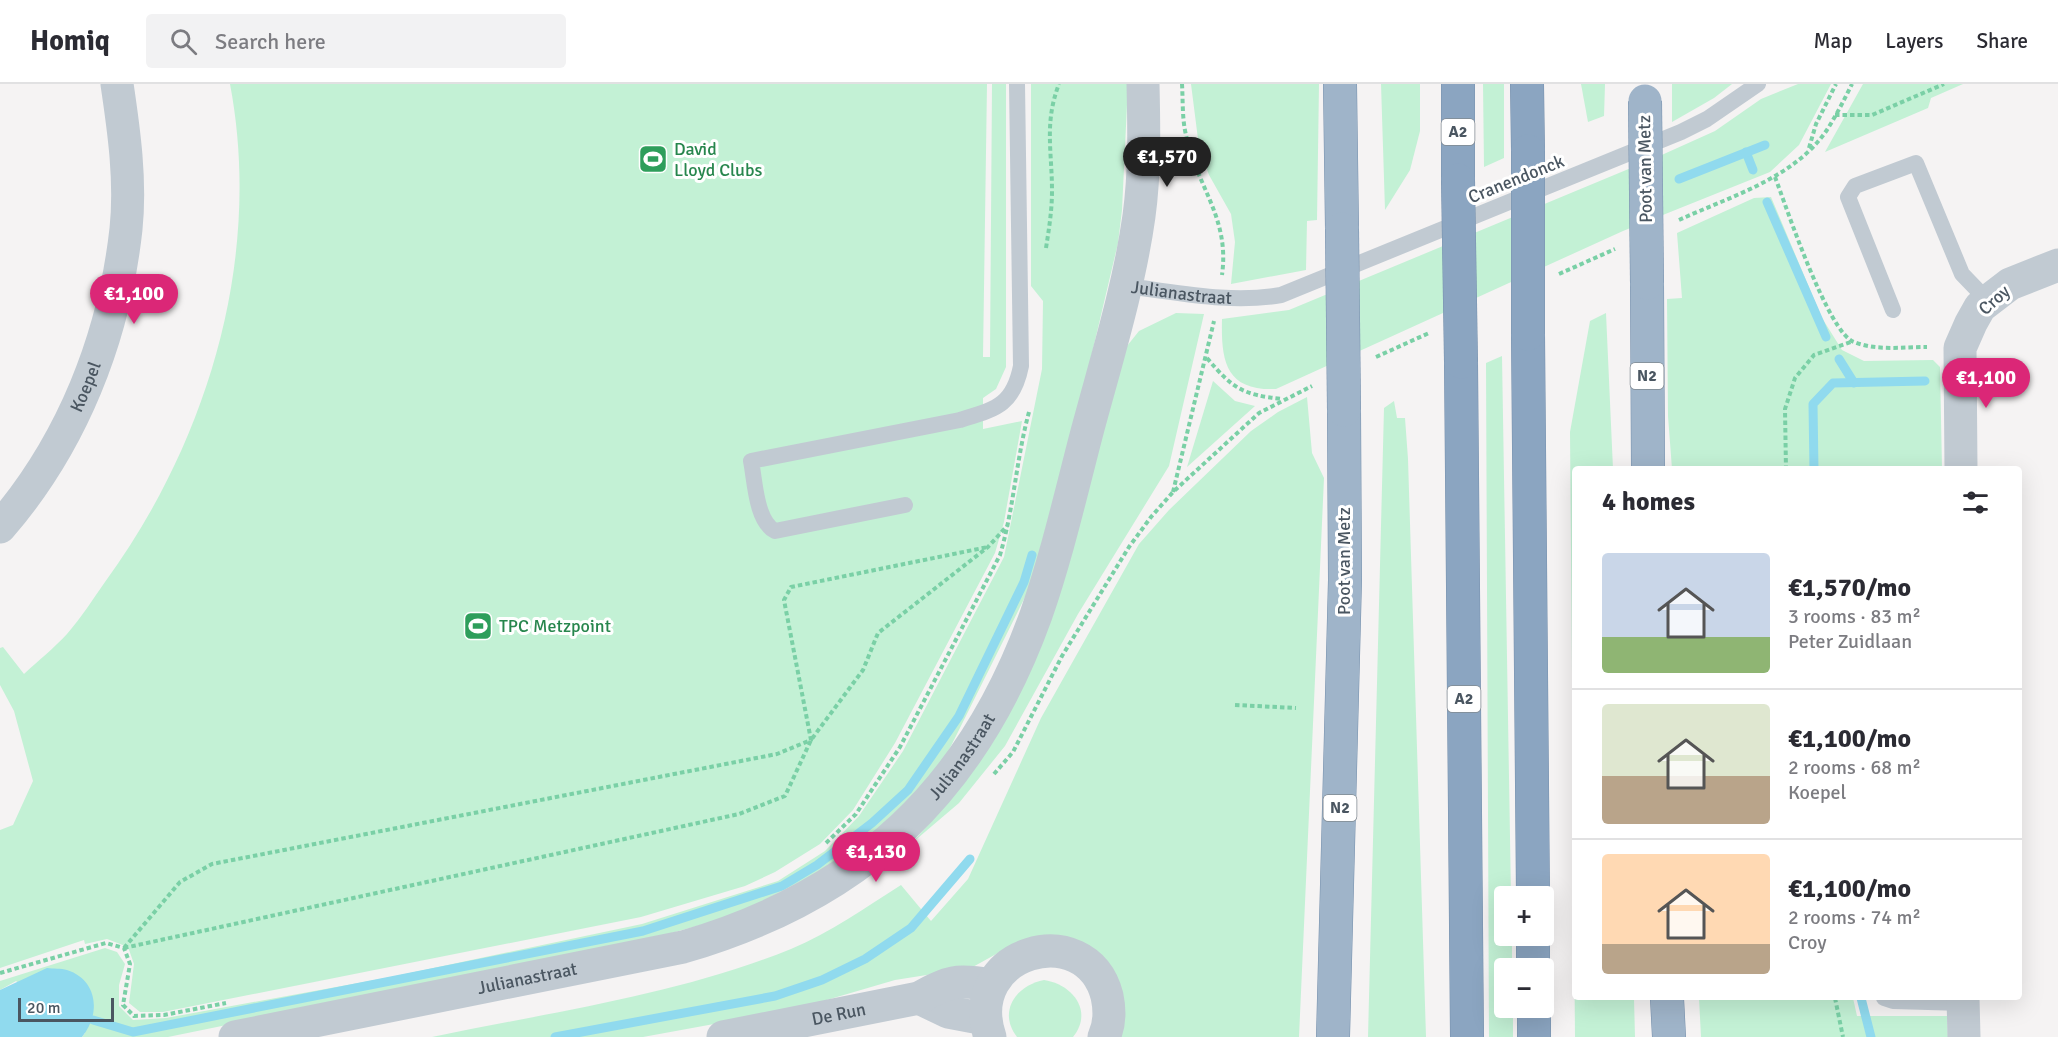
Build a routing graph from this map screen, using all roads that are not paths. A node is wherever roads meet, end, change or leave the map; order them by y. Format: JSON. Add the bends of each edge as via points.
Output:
{"nodes":[{"id":1,"x":117,"y":84,"type":"edge"},
{"id":2,"x":1017,"y":84,"type":"edge"},
{"id":3,"x":1143,"y":84,"type":"edge"},
{"id":4,"x":1340,"y":84,"type":"edge"},
{"id":5,"x":1458,"y":84,"type":"edge"},
{"id":6,"x":1527,"y":84,"type":"edge"},
{"id":7,"x":1758,"y":84,"type":"edge"},
{"id":8,"x":1645,"y":92,"type":"edge"},
{"id":9,"x":2058,"y":265,"type":"edge"},
{"id":10,"x":1125,"y":286,"type":"junction"},
{"id":11,"x":1281,"y":296,"type":"joint"},
{"id":12,"x":1988,"y":301,"type":"junction"},
{"id":13,"x":1893,"y":310,"type":"dead end"},
{"id":14,"x":1648,"y":466,"type":"edge"},
{"id":15,"x":1961,"y":466,"type":"edge"},
{"id":16,"x":904,"y":505,"type":"dead end"},
{"id":17,"x":0,"y":527,"type":"edge"},
{"id":18,"x":1533,"y":886,"type":"edge"},
{"id":19,"x":991,"y":985,"type":"junction"},
{"id":20,"x":919,"y":999,"type":"junction"},
{"id":21,"x":1667,"y":1000,"type":"edge"},
{"id":22,"x":1890,"y":1000,"type":"edge"},
{"id":23,"x":1963,"y":1000,"type":"edge"},
{"id":24,"x":1534,"y":1018,"type":"edge"},
{"id":25,"x":987,"y":1028,"type":"edge"},
{"id":26,"x":235,"y":1037,"type":"edge"},
{"id":27,"x":723,"y":1037,"type":"edge"},
{"id":28,"x":1104,"y":1037,"type":"edge"},
{"id":29,"x":1333,"y":1037,"type":"edge"},
{"id":30,"x":1467,"y":1037,"type":"edge"},
{"id":31,"x":1534,"y":1037,"type":"edge"},
{"id":32,"x":1669,"y":1037,"type":"edge"},
{"id":33,"x":1964,"y":1037,"type":"edge"}],
"edges":[{"from":1,"to":17,"type":"street","name":"Koepel","via":[[125,140],[126,228],[108,323],[87,386],[58,447],[41,476]]},
{"from":2,"to":16,"type":"lane","via":[[1021,366],[1009,397],[993,410],[960,420],[751,461],[763,519],[775,531]]},
{"from":3,"to":10,"type":"street","via":[[1139,217]]},
{"from":4,"to":29,"type":"highway","name":"Poot van Metz","number":"N2","bridge":true,"via":[[1345,592]]},
{"from":5,"to":30,"type":"highway","number":"A2","bridge":true},
{"from":6,"to":18,"type":"highway","bridge":true},
{"from":7,"to":11,"type":"lane","name":"Cranendonck","via":[[1681,132]]},
{"from":8,"to":14,"type":"highway","name":"Poot van Metz","number":"N2","bridge":true},
{"from":9,"to":12,"type":"street","name":"Croy","via":[[2010,284]]},
{"from":10,"to":11,"type":"lane","name":"Julianastraat","via":[[1219,298],[1253,300]]},
{"from":10,"to":26,"type":"street","name":"Julianastraat","via":[[1052,567],[1020,656],[968,754],[929,804],[893,836],[855,867],[789,908],[683,947]]},
{"from":12,"to":13,"type":"lane","via":[[1962,274],[1916,163],[1855,186],[1848,197]]},
{"from":12,"to":15,"type":"street","name":"Croy","via":[[1976,315],[1960,348]]},
{"from":19,"to":20,"type":"street","name":"De Run","via":[[965,980],[946,982]]},
{"from":19,"to":25,"type":"street","via":[[986,999]]},
{"from":19,"to":28,"type":"street","via":[[1009,963],[1034,952],[1056,952],[1076,958],[1088,966],[1105,989],[1109,1017]]},
{"from":20,"to":25,"type":"street"},
{"from":20,"to":27,"type":"street","name":"De Run"},
{"from":21,"to":32,"type":"highway"},
{"from":22,"to":23,"type":"lane"},
{"from":23,"to":33,"type":"street"},
{"from":24,"to":31,"type":"highway"}]}
